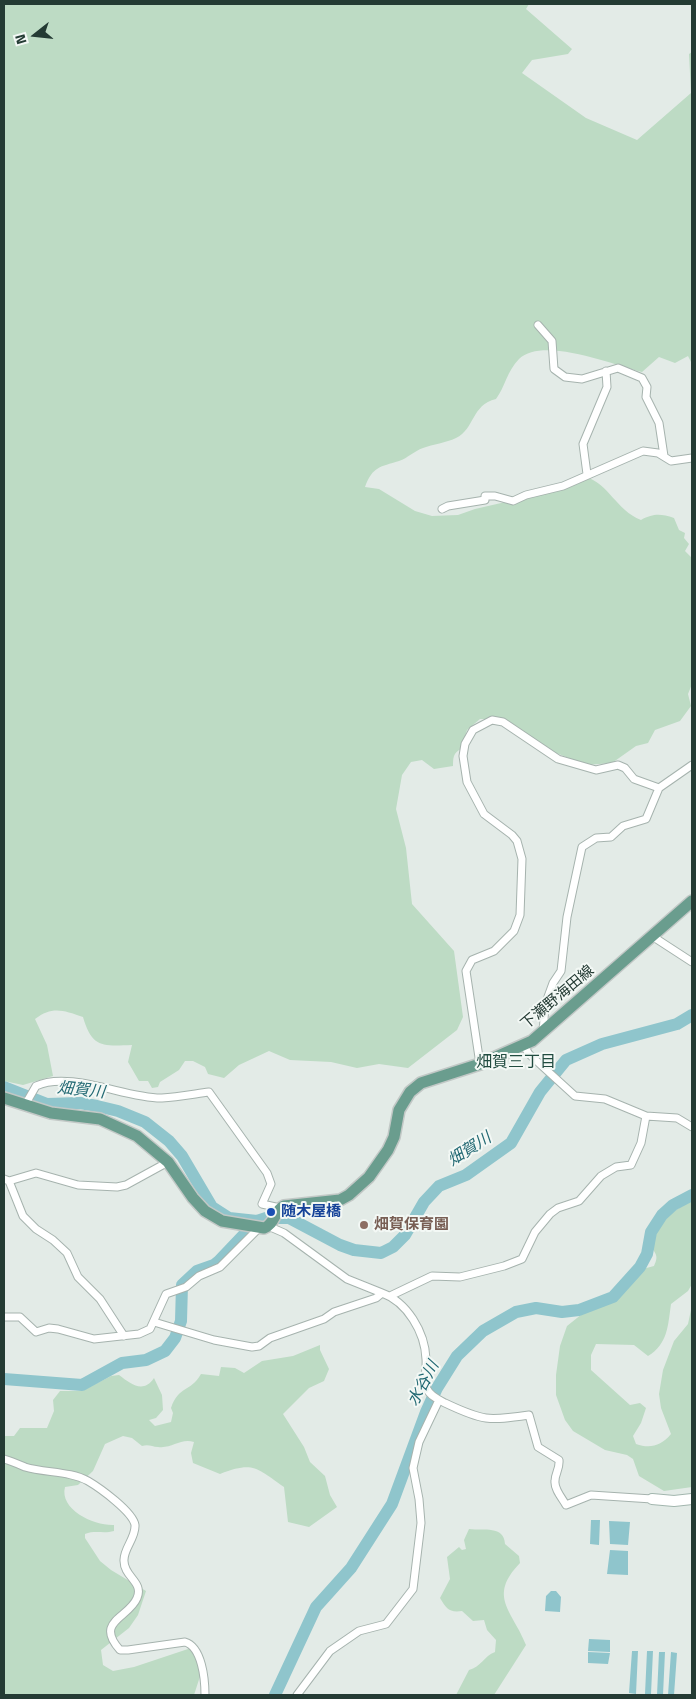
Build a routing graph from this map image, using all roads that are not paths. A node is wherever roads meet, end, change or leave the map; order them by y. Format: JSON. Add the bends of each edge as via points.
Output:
{"nodes":[{"id":1,"x":538,"y":325,"type":"dead end"},
{"id":2,"x":606,"y":371,"type":"junction"},
{"id":3,"x":664,"y":456,"type":"junction"},
{"id":4,"x":692,"y":458,"type":"edge"},
{"id":5,"x":587,"y":474,"type":"junction"},
{"id":6,"x":442,"y":509,"type":"dead end"},
{"id":7,"x":692,"y":761,"type":"edge"},
{"id":8,"x":692,"y":765,"type":"edge"},
{"id":9,"x":684,"y":770,"type":"junction"},
{"id":10,"x":659,"y":788,"type":"junction"},
{"id":11,"x":692,"y":901,"type":"edge"},
{"id":12,"x":652,"y":936,"type":"junction"},
{"id":13,"x":692,"y":962,"type":"edge"},
{"id":14,"x":544,"y":1033,"type":"junction"},
{"id":15,"x":524,"y":1046,"type":"junction"},
{"id":16,"x":480,"y":1064,"type":"junction"},
{"id":17,"x":4,"y":1098,"type":"edge"},
{"id":18,"x":26,"y":1105,"type":"junction"},
{"id":19,"x":646,"y":1116,"type":"junction"},
{"id":20,"x":692,"y":1127,"type":"edge"},
{"id":21,"x":168,"y":1162,"type":"junction"},
{"id":22,"x":6,"y":1180,"type":"edge"},
{"id":23,"x":279,"y":1210,"type":"junction"},
{"id":24,"x":260,"y":1226,"type":"junction"},
{"id":25,"x":382,"y":1293,"type":"junction"},
{"id":26,"x":390,"y":1296,"type":"junction"},
{"id":27,"x":4,"y":1318,"type":"edge"},
{"id":28,"x":154,"y":1322,"type":"junction"},
{"id":29,"x":124,"y":1336,"type":"junction"},
{"id":30,"x":439,"y":1400,"type":"junction"},
{"id":31,"x":4,"y":1459,"type":"edge"},
{"id":32,"x":652,"y":1499,"type":"joint"},
{"id":33,"x":692,"y":1499,"type":"edge"},
{"id":34,"x":205,"y":1695,"type":"edge"},
{"id":35,"x":297,"y":1695,"type":"edge"}],
"edges":[{"from":1,"to":2,"type":"street","via":[[552,341],[553,367],[558,374],[582,379]]},
{"from":2,"to":3,"type":"street","via":[[618,368],[645,382],[646,397],[659,423]]},
{"from":2,"to":5,"type":"street","via":[[608,387],[583,444]]},
{"from":3,"to":4,"type":"street","via":[[671,461]]},
{"from":3,"to":5,"type":"street","via":[[642,451]]},
{"from":5,"to":6,"type":"street","via":[[563,486],[513,501],[485,496],[485,500]]},
{"from":7,"to":9,"type":"street"},
{"from":8,"to":9,"type":"street"},
{"from":9,"to":10,"type":"street"},
{"from":10,"to":14,"type":"street","via":[[646,819],[623,826],[611,837],[596,838],[582,847],[561,971],[545,1005]]},
{"from":10,"to":16,"type":"street","via":[[634,779],[618,765],[590,769],[558,759],[503,722],[485,722],[469,735],[463,768],[472,793],[484,814],[517,841],[522,859],[520,915],[514,931],[494,951],[472,960],[466,971]]},
{"from":11,"to":12,"type":"main road","name":"下瀬野海田線"},
{"from":12,"to":13,"type":"street"},
{"from":12,"to":14,"type":"main road","name":"下瀬野海田線"},
{"from":14,"to":15,"type":"main road","name":"下瀬野海田線"},
{"from":15,"to":16,"type":"main road","name":"下瀬野海田線"},
{"from":15,"to":19,"type":"street","via":[[575,1096],[605,1099]]},
{"from":16,"to":23,"type":"main road","name":"下瀬野海田線","via":[[421,1083],[410,1092],[398,1110],[394,1137],[388,1150],[369,1177],[349,1195],[340,1200]]},
{"from":17,"to":18,"type":"main road"},
{"from":18,"to":21,"type":"main road","via":[[51,1113],[100,1119],[137,1136]]},
{"from":18,"to":23,"type":"street","via":[[36,1086],[58,1082],[95,1085],[162,1098],[208,1092],[268,1173],[271,1184],[262,1204]]},
{"from":19,"to":20,"type":"street","via":[[677,1118]]},
{"from":19,"to":26,"type":"street","via":[[641,1143],[632,1165],[616,1167],[601,1176],[579,1201],[550,1214],[535,1232],[522,1259],[460,1277],[432,1276]]},
{"from":21,"to":22,"type":"street","via":[[117,1188],[78,1185],[36,1173]]},
{"from":21,"to":24,"type":"main road","via":[[205,1211],[222,1221]]},
{"from":22,"to":29,"type":"street","via":[[23,1216],[67,1253],[78,1277],[100,1299]]},
{"from":23,"to":24,"type":"main road"},
{"from":24,"to":25,"type":"street","via":[[284,1233],[347,1279]]},
{"from":24,"to":28,"type":"street","via":[[220,1267],[199,1276],[186,1287],[166,1294]]},
{"from":25,"to":26,"type":"street"},
{"from":25,"to":28,"type":"street","via":[[252,1348]]},
{"from":26,"to":30,"type":"street","via":[[410,1315],[417,1327],[425,1348],[427,1390]]},
{"from":27,"to":29,"type":"street","via":[[20,1318],[36,1332],[49,1328],[94,1339]]},
{"from":28,"to":29,"type":"street","via":[[145,1332]]},
{"from":30,"to":32,"type":"street","via":[[486,1419],[530,1415],[538,1447],[559,1460],[555,1481],[566,1505],[591,1495]]},
{"from":30,"to":35,"type":"street","via":[[419,1442],[412,1468],[421,1523],[413,1589],[386,1624],[359,1631],[330,1651]]},
{"from":31,"to":34,"type":"street","via":[[88,1481],[132,1518],[135,1529],[124,1563],[140,1592],[136,1601],[113,1622],[111,1632],[115,1644],[120,1650],[128,1650],[189,1643],[196,1649]]},
{"from":32,"to":33,"type":"street"}]}
